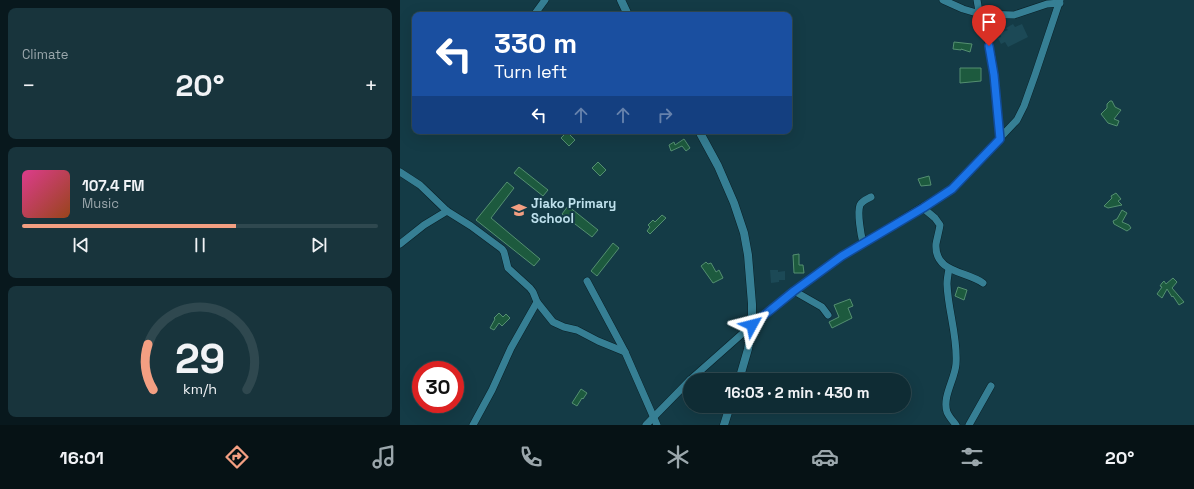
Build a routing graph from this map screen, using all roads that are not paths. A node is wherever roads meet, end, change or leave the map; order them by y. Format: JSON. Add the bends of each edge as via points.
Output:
{"nodes":[{"id":1,"x":545,"y":0,"type":"edge"},
{"id":2,"x":621,"y":0,"type":"edge"},
{"id":3,"x":943,"y":0,"type":"edge"},
{"id":4,"x":978,"y":0,"type":"edge"},
{"id":5,"x":1060,"y":1,"type":"edge"},
{"id":6,"x":536,"y":12,"type":"edge"},
{"id":7,"x":627,"y":12,"type":"edge"},
{"id":8,"x":980,"y":14,"type":"junction"},
{"id":9,"x":701,"y":134,"type":"edge"},
{"id":10,"x":1000,"y":139,"type":"junction"},
{"id":11,"x":400,"y":172,"type":"edge"},
{"id":12,"x":871,"y":197,"type":"dead end"},
{"id":13,"x":923,"y":208,"type":"junction"},
{"id":14,"x":447,"y":211,"type":"junction"},
{"id":15,"x":863,"y":243,"type":"junction"},
{"id":16,"x":400,"y":244,"type":"edge"},
{"id":17,"x":949,"y":269,"type":"junction"},
{"id":18,"x":587,"y":281,"type":"dead end"},
{"id":19,"x":983,"y":283,"type":"dead end"},
{"id":20,"x":794,"y":291,"type":"junction"},
{"id":21,"x":537,"y":302,"type":"junction"},
{"id":22,"x":828,"y":314,"type":"dead end"},
{"id":23,"x":752,"y":325,"type":"junction"},
{"id":24,"x":625,"y":352,"type":"junction"},
{"id":25,"x":698,"y":373,"type":"edge"},
{"id":26,"x":741,"y":373,"type":"edge"},
{"id":27,"x":991,"y":386,"type":"dead end"},
{"id":28,"x":683,"y":387,"type":"edge"},
{"id":29,"x":728,"y":413,"type":"edge"},
{"id":30,"x":653,"y":418,"type":"junction"},
{"id":31,"x":473,"y":425,"type":"edge"},
{"id":32,"x":646,"y":425,"type":"edge"},
{"id":33,"x":657,"y":425,"type":"edge"},
{"id":34,"x":724,"y":425,"type":"edge"},
{"id":35,"x":956,"y":425,"type":"edge"},
{"id":36,"x":969,"y":425,"type":"edge"}],
"edges":[{"from":1,"to":6,"type":"street"},
{"from":2,"to":7,"type":"street"},
{"from":3,"to":8,"type":"street","via":[[963,10]]},
{"from":4,"to":8,"type":"street"},
{"from":5,"to":8,"type":"street","via":[[1014,14]]},
{"from":5,"to":10,"type":"street","via":[[1024,106],[1017,120]]},
{"from":8,"to":10,"type":"street","via":[[992,58]]},
{"from":9,"to":23,"type":"street","via":[[718,166],[744,233],[749,262]]},
{"from":10,"to":13,"type":"street","via":[[952,189]]},
{"from":11,"to":14,"type":"street","via":[[420,185]]},
{"from":12,"to":15,"type":"street","via":[[862,202],[860,208]]},
{"from":13,"to":15,"type":"street"},
{"from":13,"to":17,"type":"street","via":[[940,225],[936,245],[938,256]]},
{"from":14,"to":16,"type":"street"},
{"from":14,"to":21,"type":"street","via":[[502,249],[508,268],[530,288]]},
{"from":15,"to":20,"type":"street"},
{"from":17,"to":19,"type":"street"},
{"from":17,"to":35,"type":"street","via":[[947,285],[956,359],[946,408]]},
{"from":18,"to":24,"type":"street"},
{"from":20,"to":22,"type":"street","via":[[822,307]]},
{"from":20,"to":23,"type":"street"},
{"from":21,"to":24,"type":"street","via":[[552,322],[577,330]]},
{"from":21,"to":31,"type":"street"},
{"from":23,"to":25,"type":"street"},
{"from":23,"to":26,"type":"street"},
{"from":24,"to":30,"type":"street"},
{"from":27,"to":36,"type":"street"},
{"from":28,"to":30,"type":"street"},
{"from":29,"to":34,"type":"street"},
{"from":30,"to":32,"type":"street"},
{"from":30,"to":33,"type":"street"}]}
